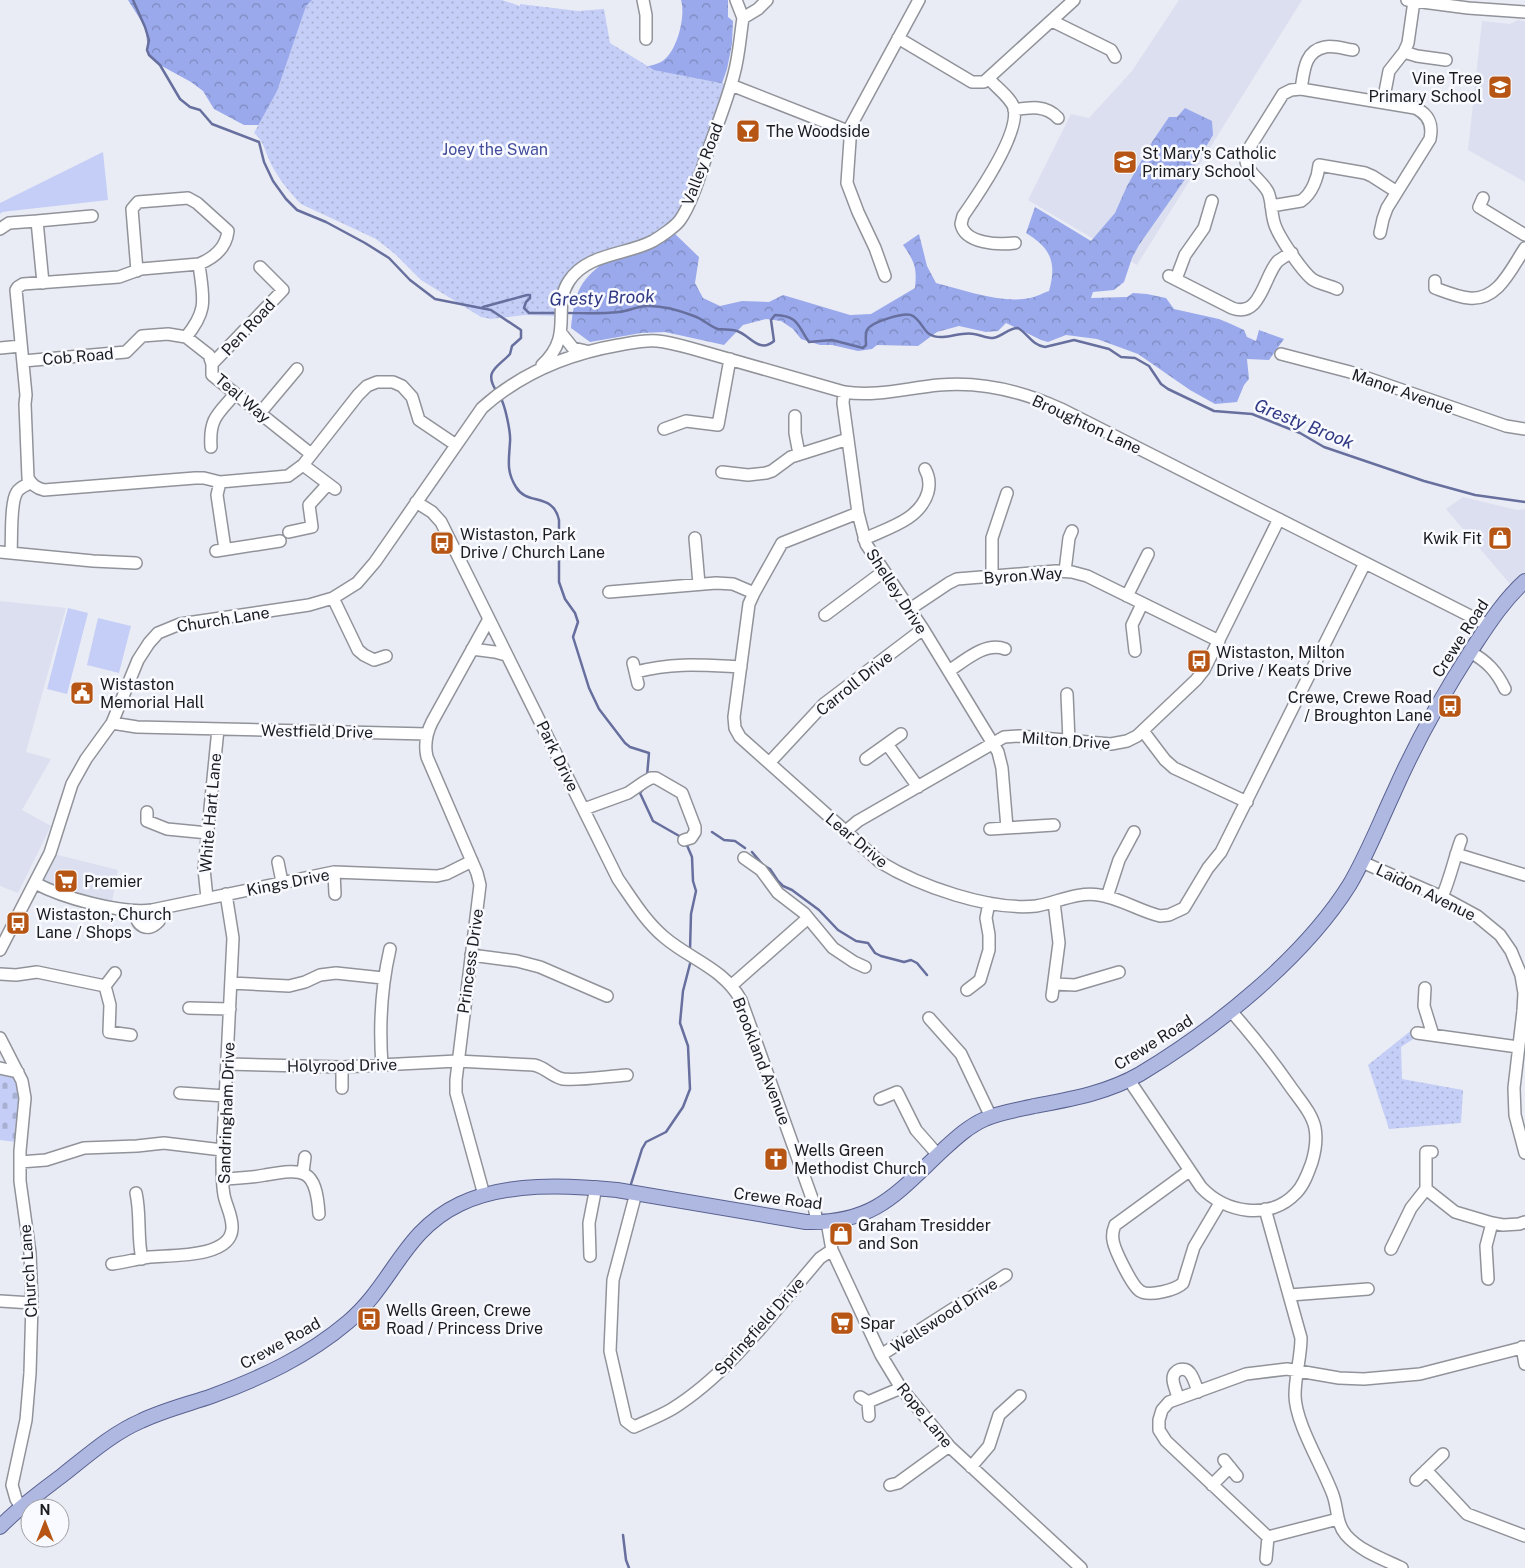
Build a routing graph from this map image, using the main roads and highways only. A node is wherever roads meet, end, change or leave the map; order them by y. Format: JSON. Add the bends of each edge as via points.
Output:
{"nodes":[{"id":1,"x":1525,"y":581,"type":"edge"},
{"id":2,"x":0,"y":1527,"type":"edge"}],
"edges":[{"from":1,"to":2,"type":"main road","name":"Crewe Road","via":[[1488,625],[1426,726],[1362,862],[1341,897],[1307,940],[1275,972],[1178,1050],[1129,1080],[1092,1095],[991,1116],[967,1129],[885,1203],[855,1217],[822,1222],[781,1219],[596,1188],[533,1188],[484,1195],[448,1210],[426,1226],[406,1247],[373,1298],[347,1323],[313,1348],[263,1376],[139,1421],[106,1441]]}]}
